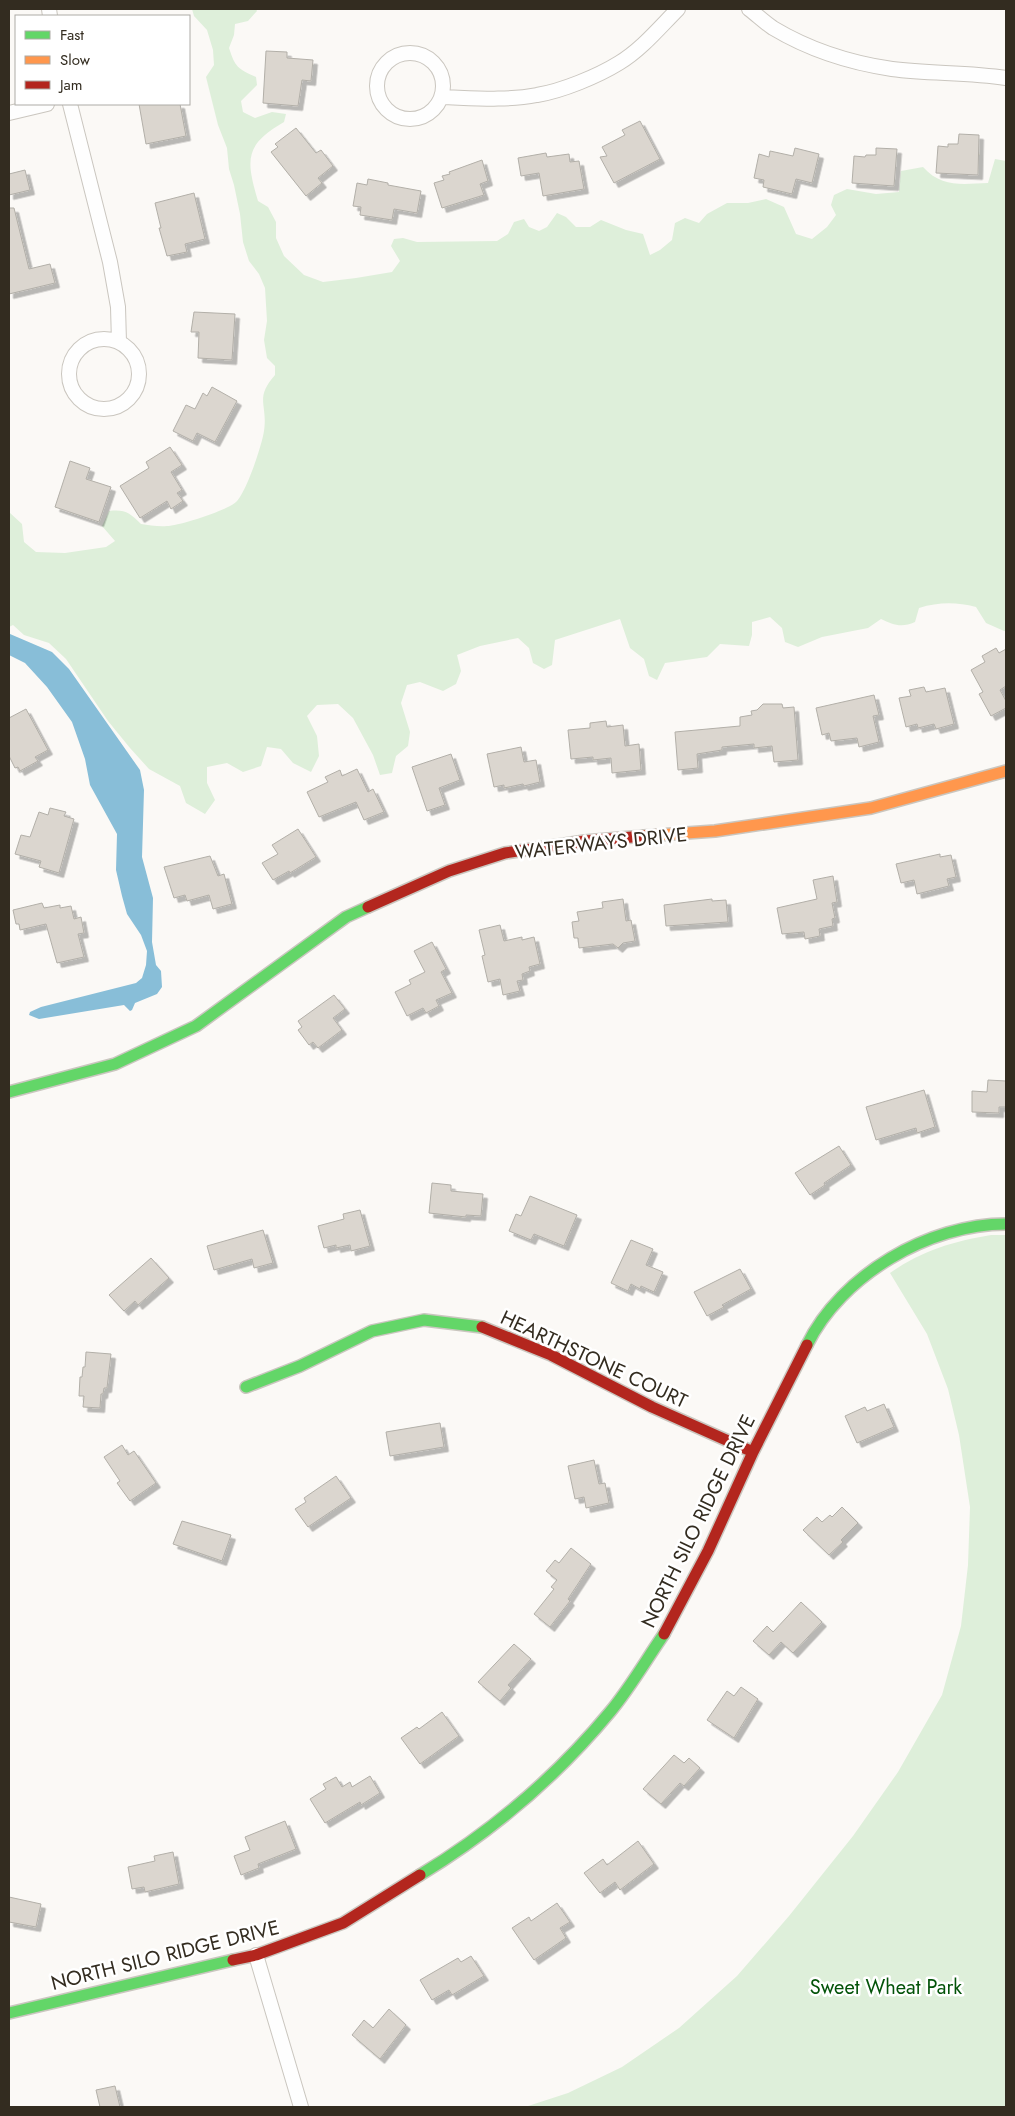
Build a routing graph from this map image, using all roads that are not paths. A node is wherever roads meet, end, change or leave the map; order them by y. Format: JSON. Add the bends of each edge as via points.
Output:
{"nodes":[{"id":1,"x":678,"y":9,"type":"edge"},
{"id":2,"x":749,"y":9,"type":"edge"},
{"id":3,"x":1006,"y":78,"type":"edge"},
{"id":4,"x":442,"y":96,"type":"junction"},
{"id":5,"x":42,"y":105,"type":"edge"},
{"id":6,"x":70,"y":105,"type":"edge"},
{"id":7,"x":9,"y":113,"type":"edge"},
{"id":8,"x":119,"y":342,"type":"junction"},
{"id":9,"x":1006,"y":771,"type":"edge"},
{"id":10,"x":9,"y":1092,"type":"edge"},
{"id":11,"x":1006,"y":1224,"type":"edge"},
{"id":12,"x":246,"y":1387,"type":"dead end"},
{"id":13,"x":753,"y":1452,"type":"junction"},
{"id":14,"x":256,"y":1955,"type":"junction"},
{"id":15,"x":9,"y":2013,"type":"edge"},
{"id":16,"x":302,"y":2107,"type":"edge"}],
"edges":[{"from":1,"to":4,"type":"street","via":[[650,38],[620,62],[586,79],[538,95]]},
{"from":2,"to":3,"type":"street","via":[[773,27],[818,50],[863,63],[891,69]]},
{"from":4,"to":4,"type":"street","via":[[442,75],[428,58],[407,53],[388,61],[381,70],[378,80],[381,100],[396,115],[418,118],[436,106]]},
{"from":5,"to":7,"type":"street"},
{"from":6,"to":8,"type":"street","via":[[110,262],[118,306]]},
{"from":8,"to":8,"type":"street","via":[[108,339],[91,342],[71,361],[68,373],[75,395],[94,408],[118,406],[135,391],[139,368],[128,348]]},
{"from":9,"to":10,"type":"street","name":"WATERWAYS DRIVE","via":[[871,808],[715,830],[585,841],[505,853],[449,871],[346,917],[196,1026],[115,1064]]},
{"from":11,"to":13,"type":"street","name":"NORTH SILO RIDGE DRIVE","via":[[975,1227],[935,1237],[901,1252],[865,1275],[828,1311],[818,1326]]},
{"from":12,"to":13,"type":"street","name":"HEARTHSTONE COURT","via":[[300,1366],[372,1331],[424,1320],[479,1326],[551,1355],[652,1407]]},
{"from":13,"to":14,"type":"street","name":"NORTH SILO RIDGE DRIVE","via":[[708,1551],[667,1630],[610,1712],[542,1784],[458,1852],[379,1902],[343,1923]]},
{"from":14,"to":15,"type":"street","name":"NORTH SILO RIDGE DRIVE"},
{"from":14,"to":16,"type":"street"}]}
